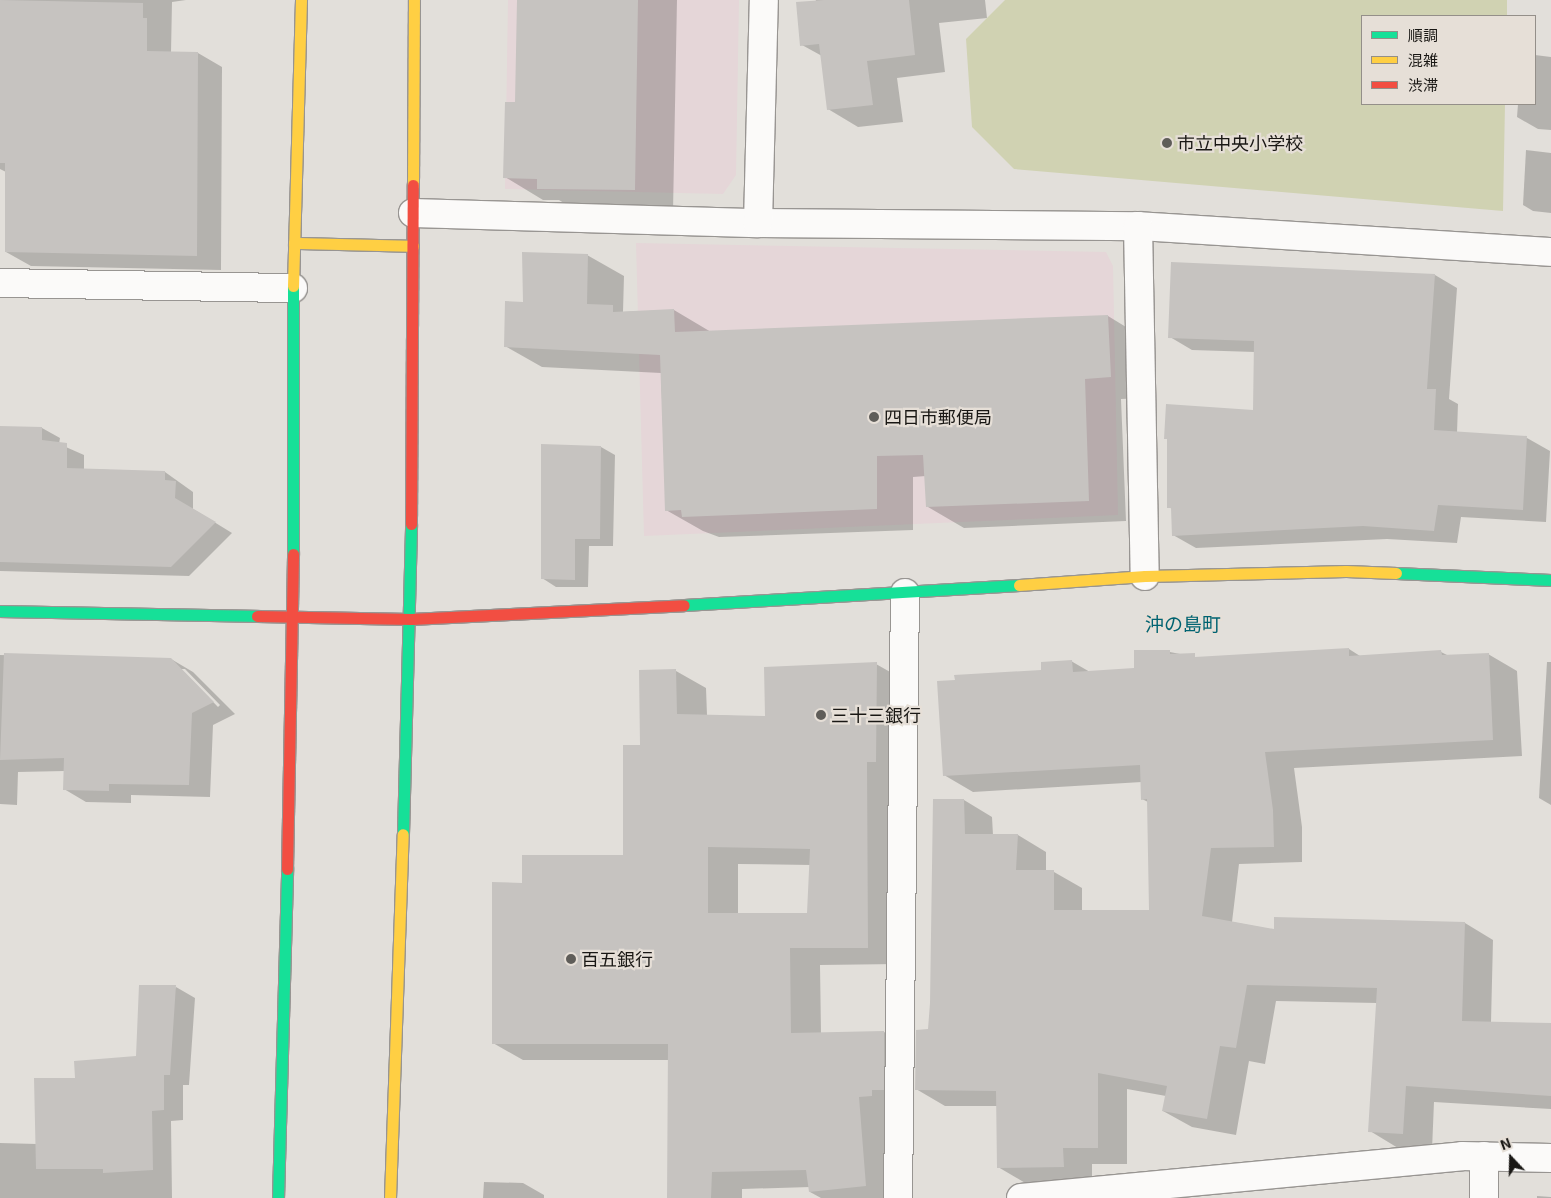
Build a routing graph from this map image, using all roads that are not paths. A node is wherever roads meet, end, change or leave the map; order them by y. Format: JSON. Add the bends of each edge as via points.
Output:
{"nodes":[{"id":1,"x":301,"y":0,"type":"edge"},
{"id":2,"x":414,"y":0,"type":"edge"},
{"id":3,"x":764,"y":0,"type":"edge"},
{"id":4,"x":413,"y":213,"type":"junction"},
{"id":5,"x":758,"y":223,"type":"junction"},
{"id":6,"x":1138,"y":226,"type":"junction"},
{"id":7,"x":294,"y":244,"type":"junction"},
{"id":8,"x":413,"y":246,"type":"junction"},
{"id":9,"x":1551,"y":252,"type":"edge"},
{"id":10,"x":0,"y":283,"type":"edge"},
{"id":11,"x":293,"y":288,"type":"junction"},
{"id":12,"x":1145,"y":576,"type":"junction"},
{"id":13,"x":1551,"y":580,"type":"edge"},
{"id":14,"x":904,"y":593,"type":"junction"},
{"id":15,"x":0,"y":611,"type":"edge"},
{"id":16,"x":293,"y":618,"type":"junction"},
{"id":17,"x":411,"y":619,"type":"junction"},
{"id":18,"x":1484,"y":1156,"type":"junction"},
{"id":19,"x":1551,"y":1158,"type":"edge"},
{"id":20,"x":278,"y":1198,"type":"edge"},
{"id":21,"x":390,"y":1198,"type":"edge"},
{"id":22,"x":898,"y":1198,"type":"edge"},
{"id":23,"x":1021,"y":1198,"type":"edge"},
{"id":24,"x":1484,"y":1198,"type":"edge"}],
"edges":[{"from":1,"to":7,"type":"street"},
{"from":2,"to":4,"type":"street"},
{"from":3,"to":5,"type":"street"},
{"from":4,"to":5,"type":"street"},
{"from":4,"to":8,"type":"street"},
{"from":5,"to":6,"type":"street"},
{"from":6,"to":9,"type":"street"},
{"from":6,"to":12,"type":"street"},
{"from":7,"to":8,"type":"street"},
{"from":7,"to":11,"type":"street"},
{"from":8,"to":17,"type":"street"},
{"from":10,"to":11,"type":"street"},
{"from":11,"to":16,"type":"street"},
{"from":12,"to":13,"type":"street","via":[[1346,571]]},
{"from":12,"to":14,"type":"street"},
{"from":14,"to":17,"type":"street"},
{"from":14,"to":22,"type":"street"},
{"from":15,"to":16,"type":"street"},
{"from":16,"to":17,"type":"street"},
{"from":16,"to":20,"type":"street"},
{"from":17,"to":21,"type":"street"},
{"from":18,"to":19,"type":"street"},
{"from":18,"to":23,"type":"street"},
{"from":18,"to":24,"type":"street"}]}
